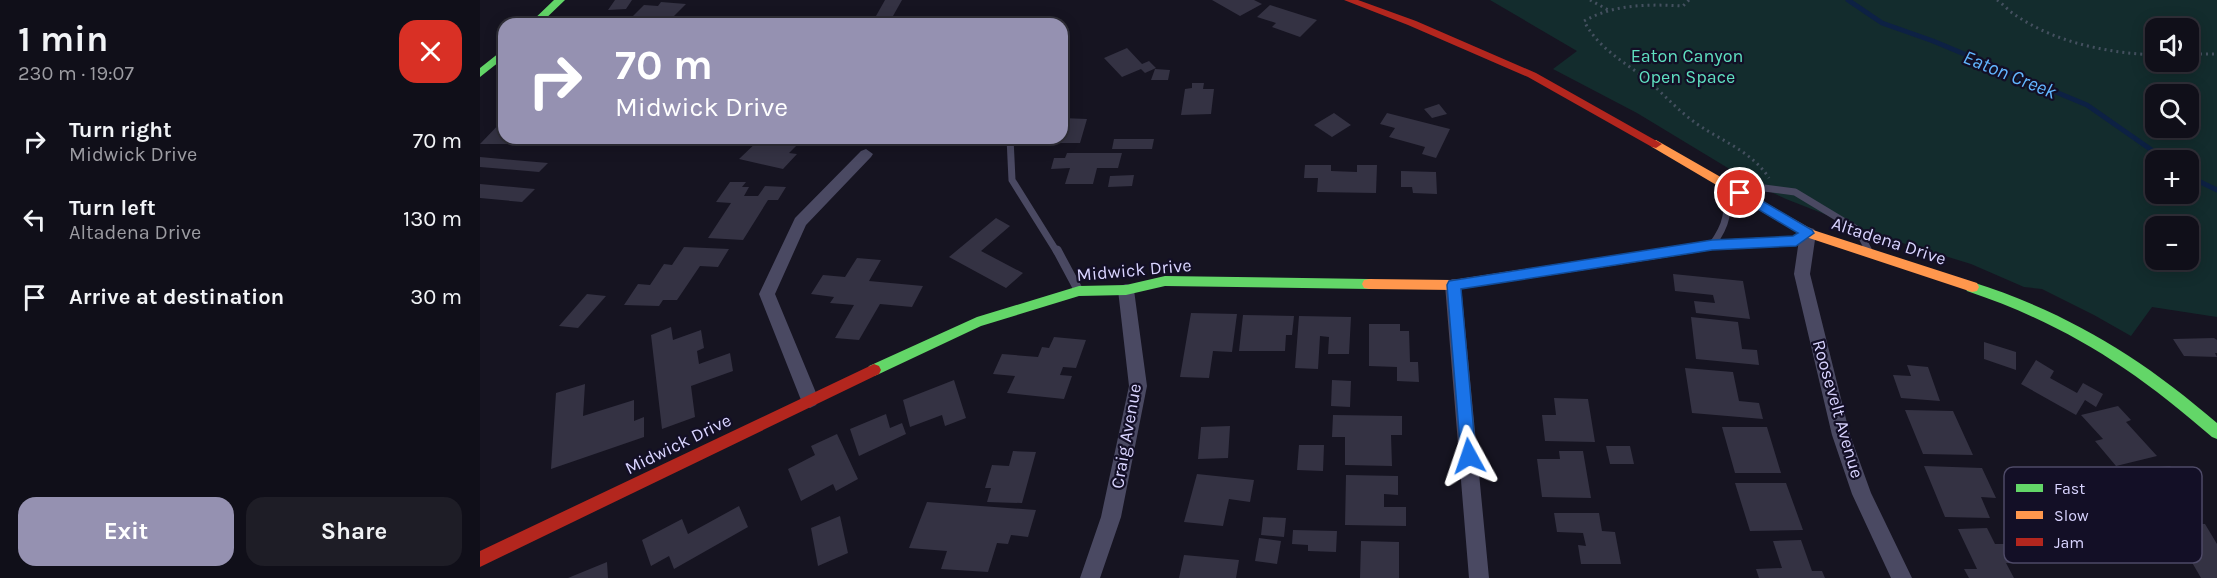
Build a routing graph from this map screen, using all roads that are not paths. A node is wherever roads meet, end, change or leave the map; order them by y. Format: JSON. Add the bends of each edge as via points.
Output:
{"nodes":[{"id":1,"x":560,"y":0,"type":"edge"},
{"id":2,"x":1349,"y":0,"type":"edge"},
{"id":3,"x":540,"y":18,"type":"edge"},
{"id":4,"x":498,"y":58,"type":"edge"},
{"id":5,"x":480,"y":74,"type":"edge"},
{"id":6,"x":1010,"y":144,"type":"edge"},
{"id":7,"x":866,"y":154,"type":"dead end"},
{"id":8,"x":1723,"y":182,"type":"junction"},
{"id":9,"x":1740,"y":193,"type":"junction"},
{"id":10,"x":1808,"y":233,"type":"junction"},
{"id":11,"x":1712,"y":245,"type":"junction"},
{"id":12,"x":1871,"y":254,"type":"junction"},
{"id":13,"x":1453,"y":285,"type":"junction"},
{"id":14,"x":1079,"y":291,"type":"junction"},
{"id":15,"x":1126,"y":291,"type":"junction"},
{"id":16,"x":810,"y":400,"type":"junction"},
{"id":17,"x":2217,"y":432,"type":"edge"},
{"id":18,"x":480,"y":560,"type":"edge"},
{"id":19,"x":1090,"y":578,"type":"edge"},
{"id":20,"x":1479,"y":578,"type":"edge"},
{"id":21,"x":1902,"y":578,"type":"edge"}],
"edges":[{"from":1,"to":3,"type":"street"},
{"from":2,"to":8,"type":"street","name":"Altadena Drive","via":[[1532,75]]},
{"from":4,"to":5,"type":"street"},
{"from":6,"to":14,"type":"lane","via":[[1012,180]]},
{"from":7,"to":16,"type":"street","via":[[800,222],[768,294]]},
{"from":8,"to":9,"type":"street","name":"Altadena Drive"},
{"from":8,"to":11,"type":"lane","via":[[1729,217],[1726,228]]},
{"from":9,"to":10,"type":"street","name":"Altadena Drive"},
{"from":9,"to":12,"type":"lane","via":[[1764,188],[1795,192],[1858,230]]},
{"from":10,"to":11,"type":"street","name":"Midwick Drive","via":[[1796,241]]},
{"from":10,"to":12,"type":"street","name":"Altadena Drive"},
{"from":10,"to":21,"type":"street","name":"Roosevelt Avenue","via":[[1802,274],[1841,435],[1862,494]]},
{"from":11,"to":13,"type":"street","name":"Midwick Drive"},
{"from":12,"to":17,"type":"street","name":"Altadena Drive","via":[[1995,294],[2059,320],[2150,376]]},
{"from":13,"to":15,"type":"street","name":"Midwick Drive","via":[[1165,281]]},
{"from":13,"to":20,"type":"street"},
{"from":14,"to":15,"type":"street","name":"Midwick Drive"},
{"from":14,"to":16,"type":"street","name":"Midwick Drive","via":[[977,322]]},
{"from":15,"to":19,"type":"street","name":"Craig Avenue","via":[[1138,386],[1111,517]]},
{"from":16,"to":18,"type":"street","name":"Midwick Drive"}]}
